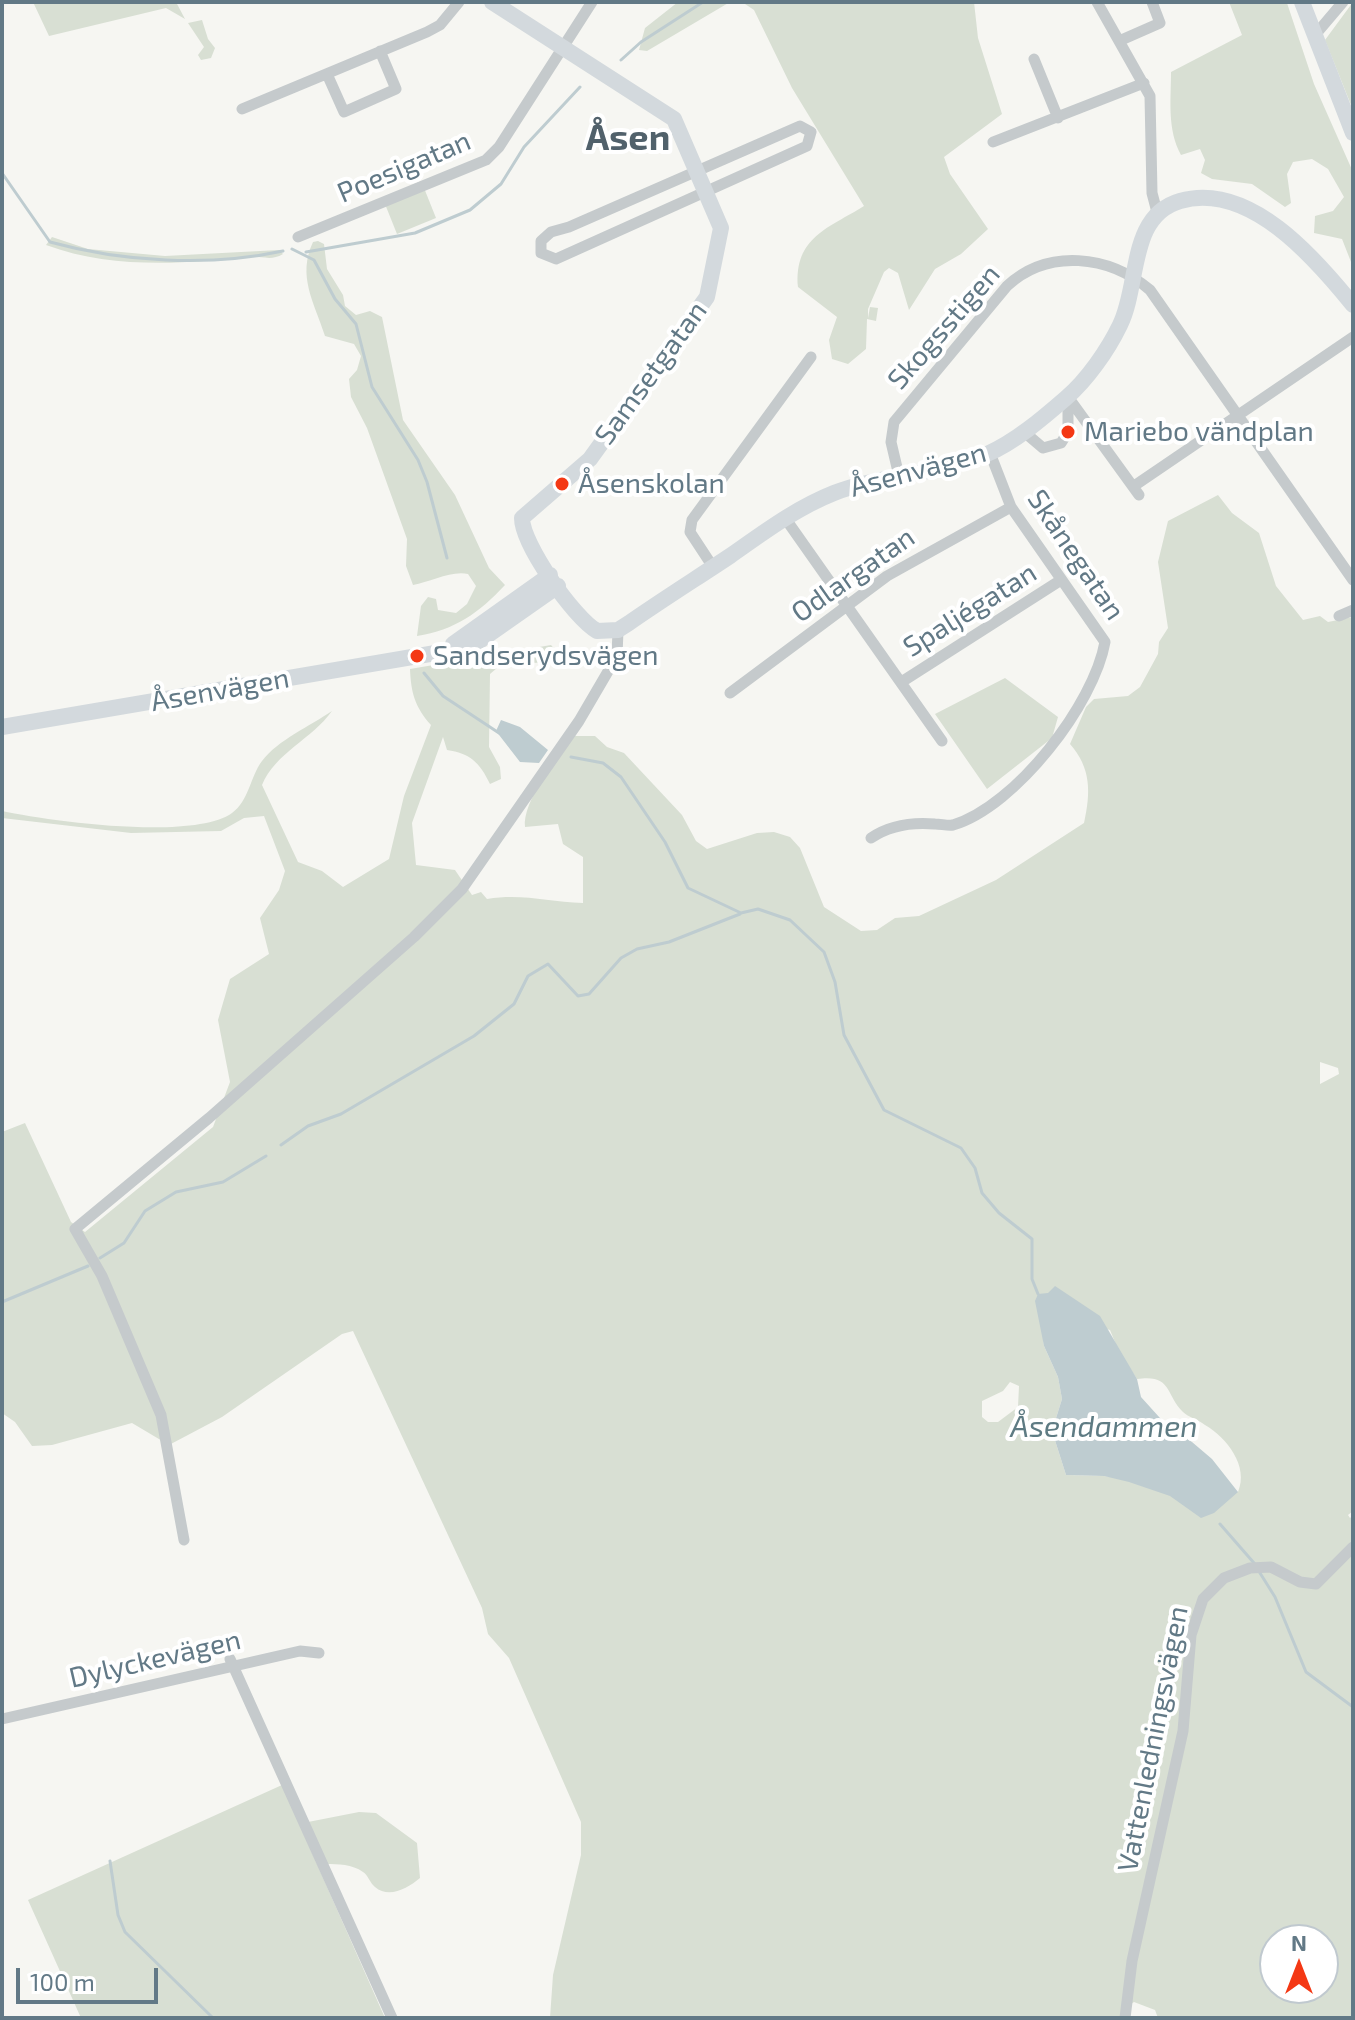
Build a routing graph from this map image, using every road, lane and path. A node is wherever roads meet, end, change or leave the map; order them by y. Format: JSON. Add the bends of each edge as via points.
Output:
{"nodes":[{"id":1,"x":459,"y":2,"type":"edge"},
{"id":2,"x":492,"y":2,"type":"edge"},
{"id":3,"x":592,"y":2,"type":"edge"},
{"id":4,"x":1097,"y":2,"type":"edge"},
{"id":5,"x":1152,"y":2,"type":"edge"},
{"id":6,"x":1302,"y":2,"type":"edge"},
{"id":7,"x":1343,"y":2,"type":"edge"},
{"id":8,"x":1315,"y":35,"type":"junction"},
{"id":9,"x":1119,"y":41,"type":"junction"},
{"id":10,"x":563,"y":47,"type":"junction"},
{"id":11,"x":380,"y":51,"type":"junction"},
{"id":12,"x":1034,"y":59,"type":"dead end"},
{"id":13,"x":327,"y":74,"type":"junction"},
{"id":14,"x":1144,"y":83,"type":"junction"},
{"id":15,"x":242,"y":109,"type":"dead end"},
{"id":16,"x":1058,"y":118,"type":"junction"},
{"id":17,"x":1353,"y":133,"type":"edge"},
{"id":18,"x":993,"y":142,"type":"dead end"},
{"id":19,"x":698,"y":170,"type":"junction"},
{"id":20,"x":707,"y":191,"type":"junction"},
{"id":21,"x":1157,"y":212,"type":"junction"},
{"id":22,"x":298,"y":237,"type":"dead end"},
{"id":23,"x":1133,"y":275,"type":"junction"},
{"id":24,"x":1353,"y":305,"type":"edge"},
{"id":25,"x":1353,"y":337,"type":"edge"},
{"id":26,"x":811,"y":357,"type":"dead end"},
{"id":27,"x":1068,"y":397,"type":"junction"},
{"id":28,"x":1238,"y":415,"type":"junction"},
{"id":29,"x":1023,"y":431,"type":"junction"},
{"id":30,"x":990,"y":453,"type":"junction"},
{"id":31,"x":899,"y":476,"type":"junction"},
{"id":32,"x":1011,"y":507,"type":"junction"},
{"id":33,"x":785,"y":518,"type":"junction"},
{"id":34,"x":713,"y":567,"type":"junction"},
{"id":35,"x":554,"y":580,"type":"junction"},
{"id":36,"x":1061,"y":580,"type":"junction"},
{"id":37,"x":1353,"y":580,"type":"edge"},
{"id":38,"x":848,"y":606,"type":"junction"},
{"id":39,"x":1353,"y":610,"type":"edge"},
{"id":40,"x":1339,"y":616,"type":"dead end"},
{"id":41,"x":618,"y":630,"type":"junction"},
{"id":42,"x":903,"y":681,"type":"junction"},
{"id":43,"x":730,"y":693,"type":"dead end"},
{"id":44,"x":2,"y":727,"type":"edge"},
{"id":45,"x":942,"y":741,"type":"dead end"},
{"id":46,"x":871,"y":838,"type":"dead end"},
{"id":47,"x":184,"y":1540,"type":"dead end"},
{"id":48,"x":1353,"y":1547,"type":"edge"},
{"id":49,"x":319,"y":1653,"type":"dead end"},
{"id":50,"x":232,"y":1663,"type":"junction"},
{"id":51,"x":2,"y":1719,"type":"edge"},
{"id":52,"x":392,"y":2018,"type":"edge"},
{"id":53,"x":1125,"y":2018,"type":"edge"}],
"edges":[{"from":1,"to":11,"type":"street","via":[[440,25]]},
{"from":2,"to":10,"type":"street","name":"Samsetgatan"},
{"from":3,"to":10,"type":"street","name":"Poesigatan"},
{"from":4,"to":9,"type":"street"},
{"from":5,"to":9,"type":"street","via":[[1160,23]]},
{"from":6,"to":8,"type":"street"},
{"from":7,"to":8,"type":"street"},
{"from":8,"to":17,"type":"street"},
{"from":9,"to":14,"type":"street"},
{"from":10,"to":19,"type":"street","name":"Samsetgatan","via":[[666,110]]},
{"from":10,"to":22,"type":"street","name":"Poesigatan","via":[[486,160]]},
{"from":11,"to":13,"type":"street"},
{"from":11,"to":13,"type":"street","via":[[396,89],[344,112]]},
{"from":12,"to":16,"type":"street"},
{"from":13,"to":15,"type":"street"},
{"from":14,"to":16,"type":"street"},
{"from":14,"to":21,"type":"street","via":[[1152,110],[1152,193]]},
{"from":16,"to":18,"type":"street"},
{"from":19,"to":20,"type":"street","name":"Samsetgatan"},
{"from":19,"to":20,"type":"street","via":[[796,127],[811,132],[807,146]]},
{"from":19,"to":20,"type":"street","via":[[551,232],[541,241],[541,253],[556,259]]},
{"from":20,"to":35,"type":"street","name":"Samsetgatan","via":[[721,243],[707,297],[590,459],[522,518],[526,539]]},
{"from":21,"to":23,"type":"street","name":"Åsenvägen"},
{"from":21,"to":24,"type":"street","via":[[1195,198],[1227,201],[1250,211],[1291,239]]},
{"from":23,"to":27,"type":"street","name":"Åsenvägen","via":[[1121,324]]},
{"from":23,"to":28,"type":"street","via":[[1150,290]]},
{"from":23,"to":31,"type":"street","name":"Skogsstigen","via":[[1061,259],[1017,277],[894,422],[891,442]]},
{"from":25,"to":28,"type":"street"},
{"from":26,"to":34,"type":"street","via":[[692,520],[690,532]]},
{"from":27,"to":28,"type":"street","via":[[1137,490]]},
{"from":27,"to":29,"type":"street","name":"Åsenvägen"},
{"from":27,"to":29,"type":"street","via":[[1068,432],[1061,443],[1043,448]]},
{"from":28,"to":37,"type":"street"},
{"from":29,"to":30,"type":"street","name":"Åsenvägen"},
{"from":30,"to":31,"type":"street","name":"Åsenvägen"},
{"from":30,"to":32,"type":"street","name":"Skånegatan"},
{"from":31,"to":33,"type":"street","name":"Åsenvägen","via":[[835,493]]},
{"from":32,"to":36,"type":"street","name":"Skånegatan"},
{"from":32,"to":38,"type":"street","name":"Odlargatan","via":[[887,576]]},
{"from":33,"to":34,"type":"street","name":"Åsenvägen"},
{"from":33,"to":38,"type":"street"},
{"from":34,"to":41,"type":"street","name":"Åsenvägen"},
{"from":35,"to":41,"type":"street","via":[[588,626]]},
{"from":35,"to":44,"type":"street","name":"Åsenvägen","via":[[481,640],[438,652]]},
{"from":36,"to":42,"type":"street","name":"Spaljégatan"},
{"from":36,"to":46,"type":"street","name":"Skånegatan","via":[[1105,642],[1102,658],[1054,744],[1009,792],[952,825],[902,825]]},
{"from":38,"to":42,"type":"street"},
{"from":38,"to":43,"type":"street","name":"Odlargatan"},
{"from":39,"to":40,"type":"street"},
{"from":41,"to":47,"type":"street","via":[[617,656],[579,721],[462,889],[209,1118],[75,1229],[102,1276],[161,1415]]},
{"from":42,"to":45,"type":"street"},
{"from":48,"to":53,"type":"street","name":"Vattenledningsvägen","via":[[1316,1584],[1265,1567],[1250,1568],[1224,1578],[1203,1599],[1191,1635],[1183,1731],[1132,1961]]},
{"from":49,"to":50,"type":"street","name":"Dylyckevägen","via":[[300,1651]]},
{"from":50,"to":51,"type":"street","name":"Dylyckevägen"},
{"from":50,"to":52,"type":"street"}]}
